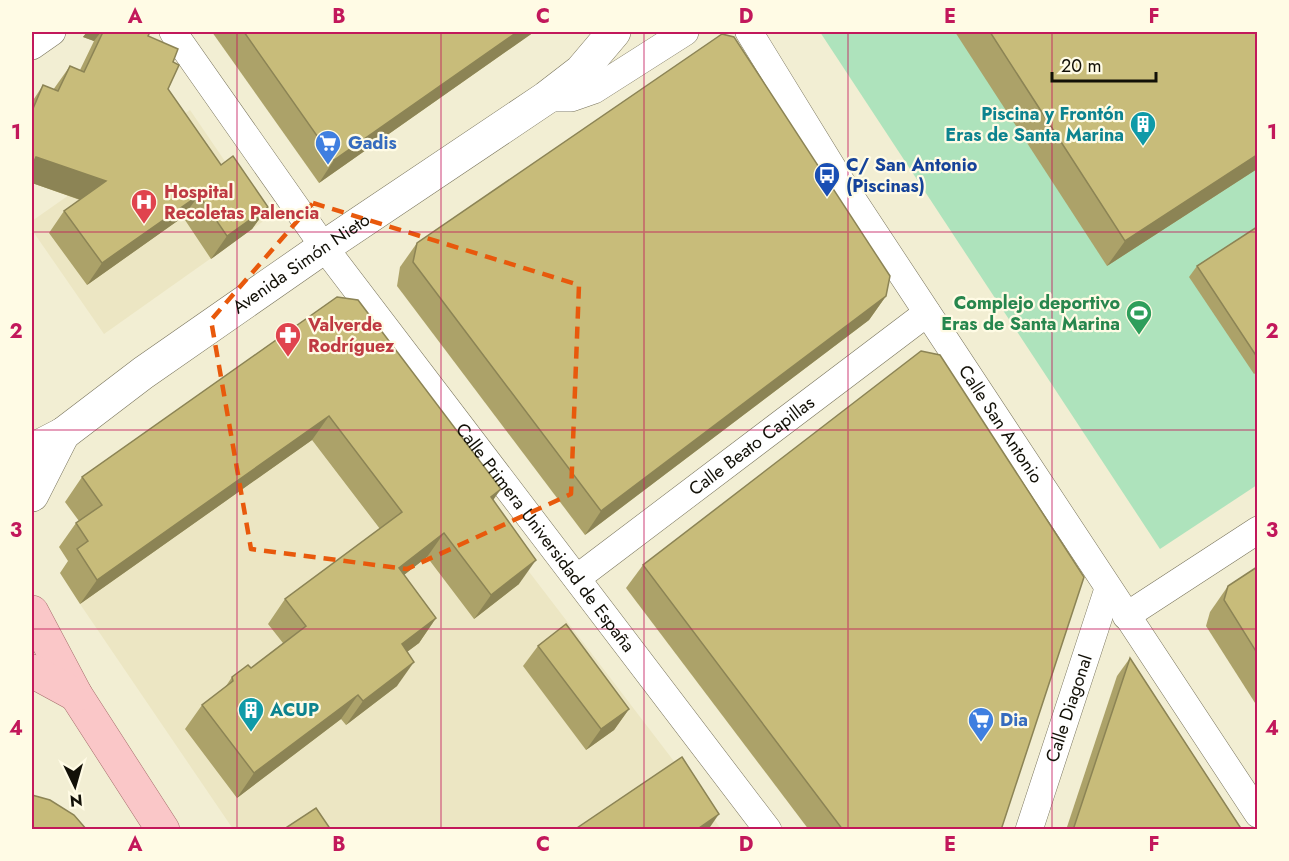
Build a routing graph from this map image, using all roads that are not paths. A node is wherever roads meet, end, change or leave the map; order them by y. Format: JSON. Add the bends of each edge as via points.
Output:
{"nodes":[{"id":1,"x":52,"y":32,"type":"edge"},
{"id":2,"x":173,"y":32,"type":"edge"},
{"id":3,"x":615,"y":32,"type":"edge"},
{"id":4,"x":685,"y":32,"type":"edge"},
{"id":5,"x":748,"y":32,"type":"edge"},
{"id":6,"x":32,"y":46,"type":"edge"},
{"id":7,"x":546,"y":98,"type":"junction"},
{"id":8,"x":324,"y":247,"type":"junction"},
{"id":9,"x":927,"y":313,"type":"junction"},
{"id":10,"x":63,"y":434,"type":"junction"},
{"id":11,"x":32,"y":450,"type":"edge"},
{"id":12,"x":32,"y":495,"type":"edge"},
{"id":13,"x":1257,"y":530,"type":"edge"},
{"id":14,"x":577,"y":578,"type":"junction"},
{"id":15,"x":1108,"y":589,"type":"junction"},
{"id":16,"x":32,"y":612,"type":"edge"},
{"id":17,"x":1126,"y":616,"type":"junction"},
{"id":18,"x":32,"y":671,"type":"edge"},
{"id":19,"x":76,"y":696,"type":"junction"},
{"id":20,"x":1257,"y":814,"type":"edge"},
{"id":21,"x":163,"y":830,"type":"edge"},
{"id":22,"x":768,"y":830,"type":"edge"},
{"id":23,"x":1029,"y":830,"type":"edge"}],
"edges":[{"from":1,"to":6,"type":"street"},
{"from":2,"to":8,"type":"street","name":"Calle Primera Universidad de España"},
{"from":3,"to":7,"type":"main road","name":"Avenida Simón Nieto","via":[[581,71]]},
{"from":4,"to":7,"type":"street","via":[[594,90],[571,98]]},
{"from":5,"to":9,"type":"street","name":"Calle San Antonio"},
{"from":7,"to":8,"type":"main road","name":"Avenida Simón Nieto"},
{"from":8,"to":10,"type":"main road","name":"Avenida Simón Nieto"},
{"from":8,"to":14,"type":"street","name":"Calle Primera Universidad de España"},
{"from":9,"to":14,"type":"street","name":"Calle Beato Capillas"},
{"from":9,"to":15,"type":"street","name":"Calle San Antonio"},
{"from":10,"to":11,"type":"main road","name":"Avenida Simón Nieto"},
{"from":10,"to":12,"type":"main road","name":"Avenida Simón Nieto"},
{"from":13,"to":17,"type":"street"},
{"from":14,"to":22,"type":"street","name":"Calle Primera Universidad de España"},
{"from":15,"to":17,"type":"street","name":"Calle San Antonio"},
{"from":15,"to":23,"type":"street","name":"Calle Diagonal"},
{"from":16,"to":19,"type":"main road"},
{"from":17,"to":20,"type":"street","name":"Calle San Antonio"},
{"from":18,"to":19,"type":"main road"},
{"from":19,"to":21,"type":"main road"}]}
